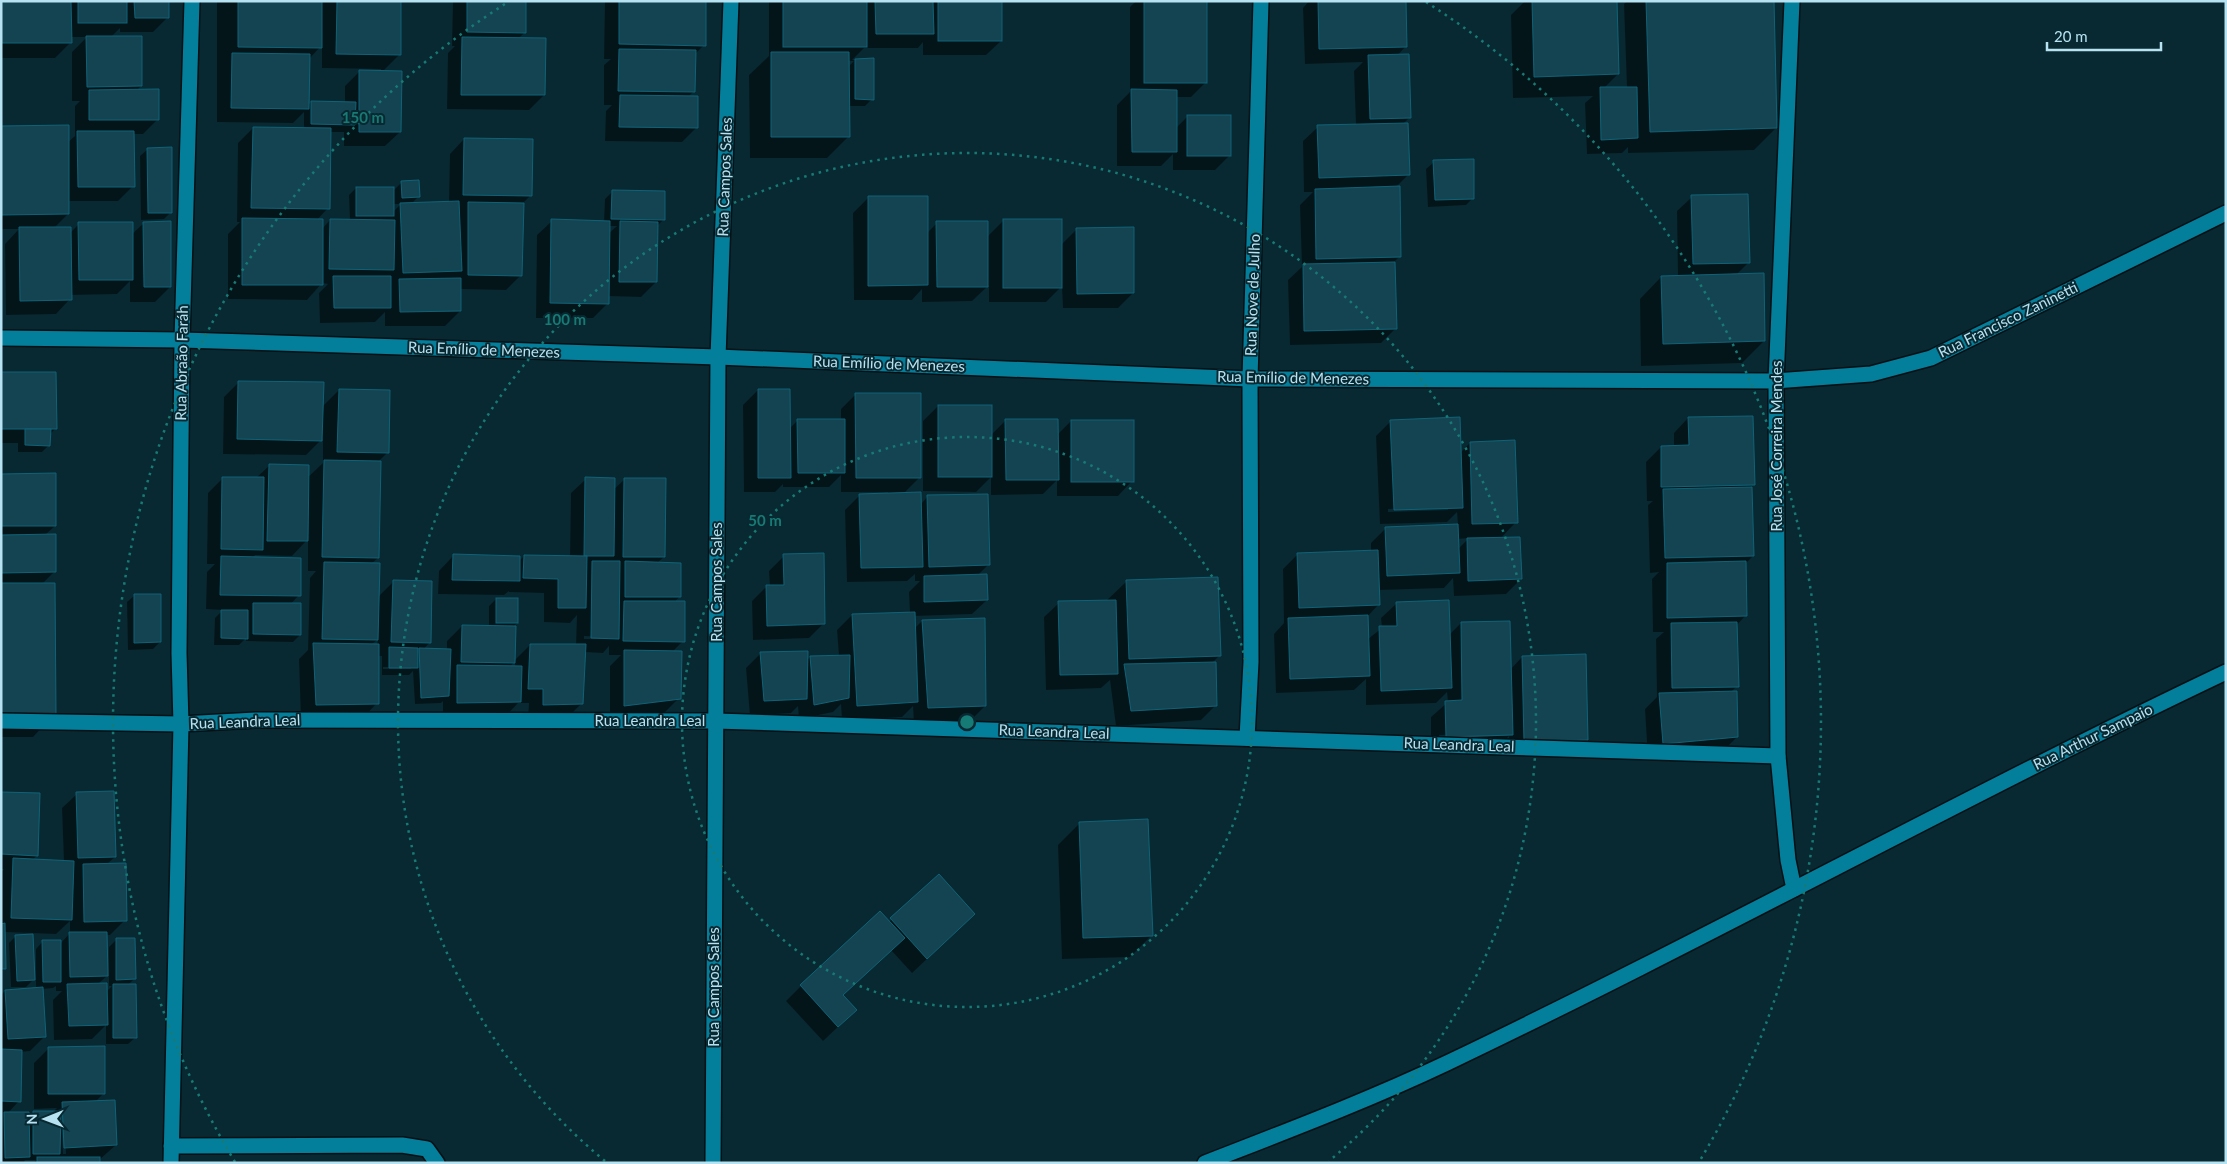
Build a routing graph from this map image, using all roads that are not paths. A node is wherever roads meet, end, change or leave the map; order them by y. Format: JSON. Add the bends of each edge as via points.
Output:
{"nodes":[{"id":1,"x":192,"y":1,"type":"edge"},
{"id":2,"x":731,"y":1,"type":"edge"},
{"id":3,"x":1261,"y":1,"type":"edge"},
{"id":4,"x":1792,"y":1,"type":"edge"},
{"id":5,"x":2226,"y":214,"type":"edge"},
{"id":6,"x":1,"y":338,"type":"edge"},
{"id":7,"x":182,"y":340,"type":"junction"},
{"id":8,"x":718,"y":357,"type":"junction"},
{"id":9,"x":1250,"y":379,"type":"junction"},
{"id":10,"x":1776,"y":381,"type":"junction"},
{"id":11,"x":2225,"y":675,"type":"edge"},
{"id":12,"x":1,"y":721,"type":"edge"},
{"id":13,"x":716,"y":721,"type":"junction"},
{"id":14,"x":181,"y":724,"type":"junction"},
{"id":15,"x":1247,"y":738,"type":"junction"},
{"id":16,"x":1778,"y":756,"type":"junction"},
{"id":17,"x":1794,"y":889,"type":"junction"},
{"id":18,"x":171,"y":1146,"type":"junction"},
{"id":19,"x":171,"y":1163,"type":"edge"},
{"id":20,"x":437,"y":1163,"type":"edge"},
{"id":21,"x":712,"y":1163,"type":"edge"},
{"id":22,"x":1205,"y":1163,"type":"edge"}],
"edges":[{"from":1,"to":7,"type":"street","name":"Rua Abraão Faráh"},
{"from":2,"to":8,"type":"street","name":"Rua Campos Sales"},
{"from":3,"to":9,"type":"street","name":"Rua Nove de Julho"},
{"from":4,"to":10,"type":"street","name":"Rua José Correira Mendes"},
{"from":5,"to":10,"type":"street","name":"Rua Francisco Zaninetti","via":[[1932,358],[1871,374]]},
{"from":6,"to":7,"type":"street","name":"Rua Emílio de Menezes"},
{"from":7,"to":8,"type":"street","name":"Rua Emílio de Menezes"},
{"from":7,"to":14,"type":"street","name":"Rua Abraão Faráh"},
{"from":8,"to":9,"type":"street","name":"Rua Emílio de Menezes"},
{"from":8,"to":13,"type":"street","name":"Rua Campos Sales"},
{"from":9,"to":10,"type":"street","name":"Rua Emílio de Menezes"},
{"from":9,"to":15,"type":"street","name":"Rua Nove de Julho","via":[[1251,662]]},
{"from":10,"to":16,"type":"street","name":"Rua José Correira Mendes"},
{"from":11,"to":17,"type":"street","name":"Rua Arthur Sampaio","via":[[1961,803]]},
{"from":12,"to":14,"type":"street","name":"Rua Leandra Leal"},
{"from":13,"to":14,"type":"street","name":"Rua Leandra Leal","via":[[256,720]]},
{"from":13,"to":15,"type":"street","name":"Rua Leandra Leal"},
{"from":13,"to":21,"type":"street","name":"Rua Campos Sales"},
{"from":14,"to":18,"type":"street","name":"Rua Abraão Faráh"},
{"from":15,"to":16,"type":"street","name":"Rua Leandra Leal"},
{"from":16,"to":17,"type":"street","name":"Rua José Correira Mendes"},
{"from":17,"to":22,"type":"street","name":"Rua Arthur Sampaio","via":[[1446,1064]]},
{"from":18,"to":19,"type":"street","name":"Rua Abraão Faráh"},
{"from":18,"to":20,"type":"street","via":[[402,1145],[427,1149]]}]}
